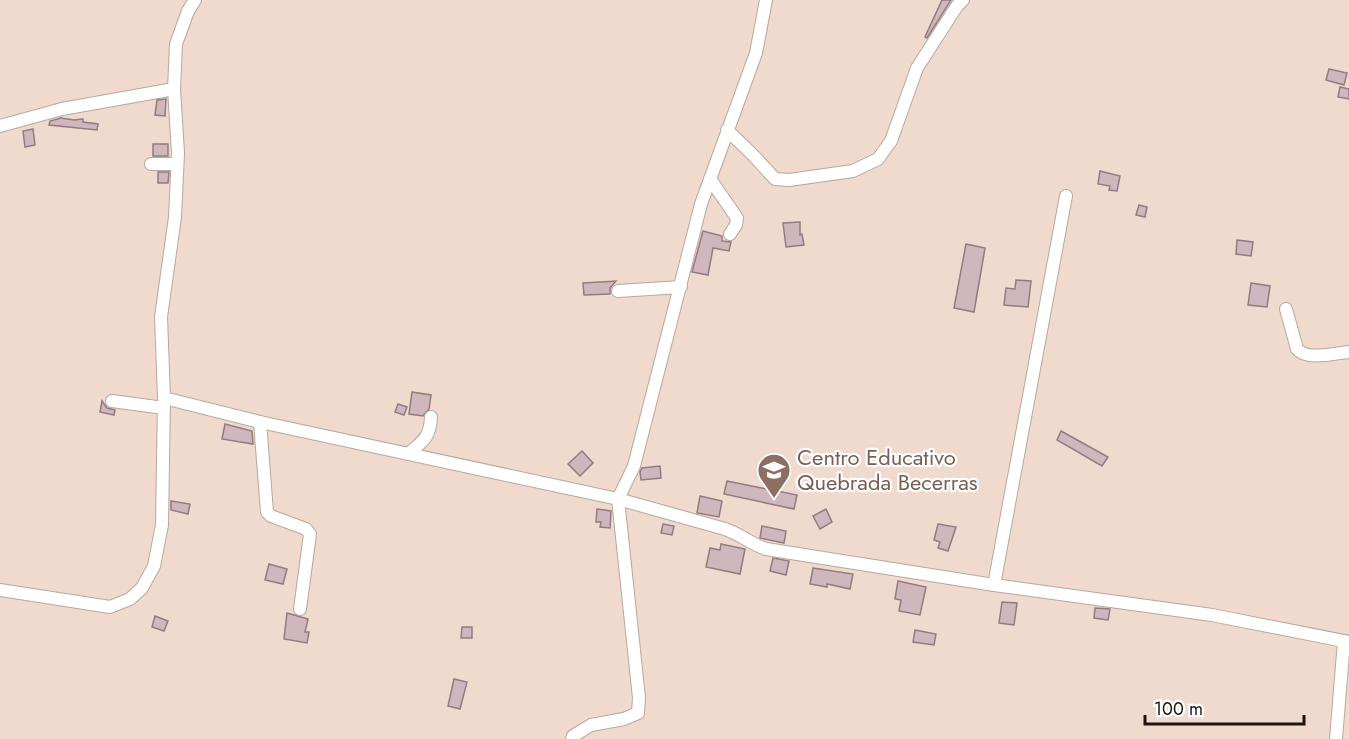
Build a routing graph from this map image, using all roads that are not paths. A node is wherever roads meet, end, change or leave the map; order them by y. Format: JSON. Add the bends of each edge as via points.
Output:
{"nodes":[{"id":1,"x":195,"y":0,"type":"edge"},
{"id":2,"x":766,"y":0,"type":"edge"},
{"id":3,"x":963,"y":0,"type":"edge"},
{"id":4,"x":174,"y":89,"type":"junction"},
{"id":5,"x":0,"y":126,"type":"edge"},
{"id":6,"x":727,"y":130,"type":"junction"},
{"id":7,"x":177,"y":164,"type":"junction"},
{"id":8,"x":151,"y":165,"type":"dead end"},
{"id":9,"x":710,"y":179,"type":"junction"},
{"id":10,"x":1066,"y":196,"type":"dead end"},
{"id":11,"x":730,"y":234,"type":"dead end"},
{"id":12,"x":681,"y":287,"type":"junction"},
{"id":13,"x":618,"y":291,"type":"dead end"},
{"id":14,"x":1286,"y":309,"type":"dead end"},
{"id":15,"x":1349,"y":352,"type":"edge"},
{"id":16,"x":112,"y":401,"type":"dead end"},
{"id":17,"x":164,"y":403,"type":"junction"},
{"id":18,"x":432,"y":417,"type":"dead end"},
{"id":19,"x":260,"y":422,"type":"junction"},
{"id":20,"x":408,"y":454,"type":"junction"},
{"id":21,"x":618,"y":499,"type":"junction"},
{"id":22,"x":994,"y":585,"type":"junction"},
{"id":23,"x":0,"y":590,"type":"edge"},
{"id":24,"x":300,"y":609,"type":"dead end"},
{"id":25,"x":1346,"y":641,"type":"edge"},
{"id":26,"x":572,"y":739,"type":"edge"},
{"id":27,"x":1336,"y":739,"type":"edge"}],
"edges":[{"from":1,"to":4,"type":"street","via":[[176,44]]},
{"from":2,"to":6,"type":"street","via":[[756,53]]},
{"from":3,"to":6,"type":"street","via":[[917,68],[891,141],[878,159],[852,171],[789,180],[775,178]]},
{"from":4,"to":5,"type":"street","via":[[62,109]]},
{"from":4,"to":7,"type":"street"},
{"from":6,"to":9,"type":"street"},
{"from":7,"to":8,"type":"street"},
{"from":7,"to":17,"type":"street","via":[[175,217],[161,317]]},
{"from":9,"to":11,"type":"street","via":[[736,218]]},
{"from":9,"to":12,"type":"street"},
{"from":10,"to":22,"type":"street"},
{"from":12,"to":13,"type":"street"},
{"from":12,"to":21,"type":"street","via":[[634,466]]},
{"from":14,"to":15,"type":"street","via":[[1300,353]]},
{"from":16,"to":17,"type":"street"},
{"from":17,"to":19,"type":"street"},
{"from":17,"to":23,"type":"street","via":[[162,525],[154,566],[142,588],[130,599],[110,607]]},
{"from":18,"to":20,"type":"street","via":[[429,434]]},
{"from":19,"to":20,"type":"street"},
{"from":19,"to":24,"type":"street","via":[[267,512],[310,534]]},
{"from":20,"to":21,"type":"street"},
{"from":21,"to":22,"type":"street","via":[[740,534],[766,549]]},
{"from":21,"to":26,"type":"street","via":[[638,713],[591,725]]},
{"from":22,"to":25,"type":"street","via":[[1212,615]]},
{"from":25,"to":27,"type":"street"}]}
